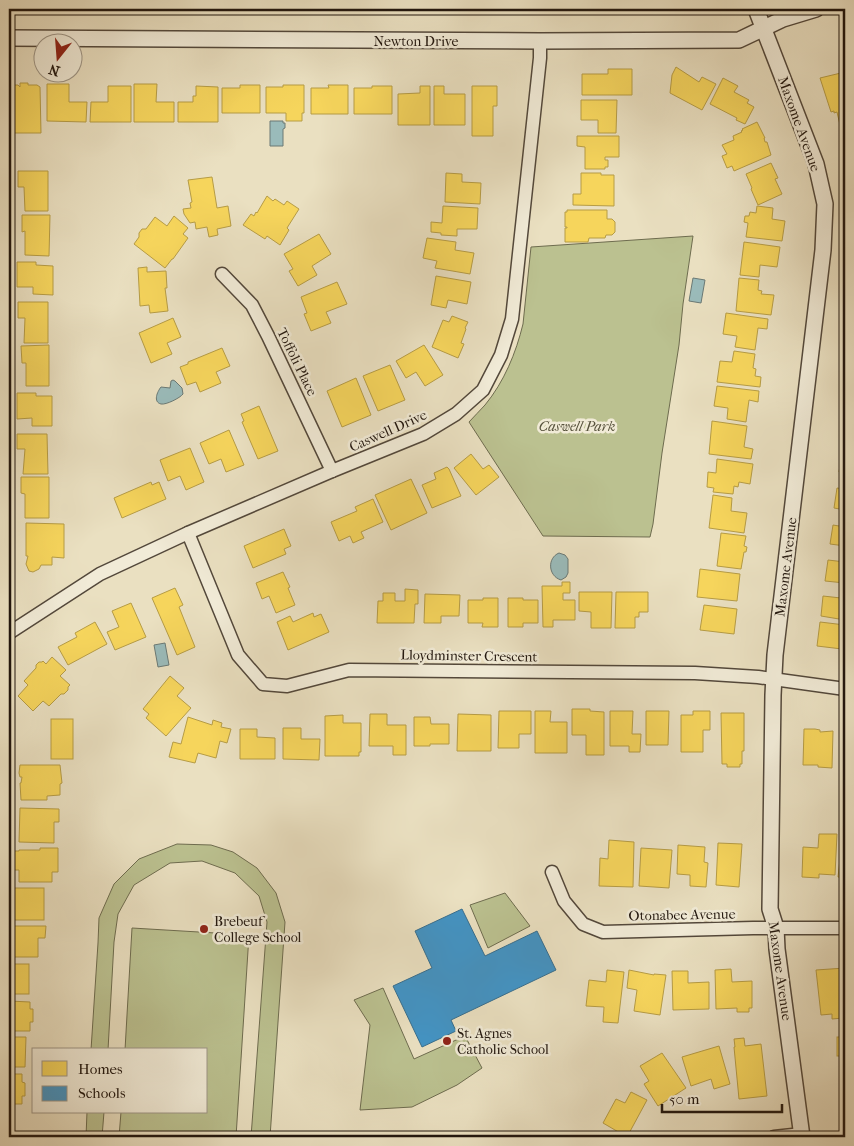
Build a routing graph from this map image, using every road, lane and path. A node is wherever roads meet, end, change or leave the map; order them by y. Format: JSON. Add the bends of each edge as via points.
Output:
{"nodes":[{"id":1,"x":756,"y":9,"type":"edge"},
{"id":2,"x":816,"y":9,"type":"edge"},
{"id":3,"x":764,"y":28,"type":"junction"},
{"id":4,"x":9,"y":38,"type":"edge"},
{"id":5,"x":540,"y":41,"type":"junction"},
{"id":6,"x":222,"y":274,"type":"dead end"},
{"id":7,"x":332,"y":471,"type":"junction"},
{"id":8,"x":188,"y":534,"type":"junction"},
{"id":9,"x":9,"y":633,"type":"edge"},
{"id":10,"x":774,"y":679,"type":"junction"},
{"id":11,"x":845,"y":689,"type":"edge"},
{"id":12,"x":552,"y":872,"type":"dead end"},
{"id":13,"x":776,"y":928,"type":"junction"},
{"id":14,"x":845,"y":928,"type":"edge"},
{"id":15,"x":802,"y":1136,"type":"edge"},
{"id":16,"x":774,"y":1137,"type":"edge"}],
"edges":[{"from":1,"to":3,"type":"street","name":"Maxome Avenue"},
{"from":2,"to":3,"type":"street","name":"Newton Drive"},
{"from":3,"to":5,"type":"street","name":"Newton Drive","via":[[738,40]]},
{"from":3,"to":10,"type":"street","name":"Maxome Avenue","via":[[816,164],[825,204],[823,250]]},
{"from":4,"to":5,"type":"street","name":"Newton Drive"},
{"from":5,"to":7,"type":"street","name":"Caswell Drive","via":[[512,319],[501,354],[483,390],[456,414],[422,434]]},
{"from":6,"to":7,"type":"street","name":"Toffoli Place","via":[[252,305]]},
{"from":7,"to":8,"type":"street","name":"Caswell Drive"},
{"from":8,"to":9,"type":"street","name":"Caswell Drive","via":[[100,574]]},
{"from":8,"to":10,"type":"street","name":"Lloydminster Crescent","via":[[238,655],[263,684],[288,686],[349,670],[695,673]]},
{"from":10,"to":11,"type":"street","name":"Lloydminster Crescent"},
{"from":10,"to":13,"type":"street","name":"Maxome Avenue","via":[[770,909]]},
{"from":12,"to":13,"type":"street","name":"Otonabee Avenue","via":[[564,901],[583,924],[603,932]]},
{"from":13,"to":14,"type":"street","name":"Otonabee Avenue"},
{"from":13,"to":15,"type":"street","name":"Maxome Avenue"},
{"from":15,"to":16,"type":"street"}]}
